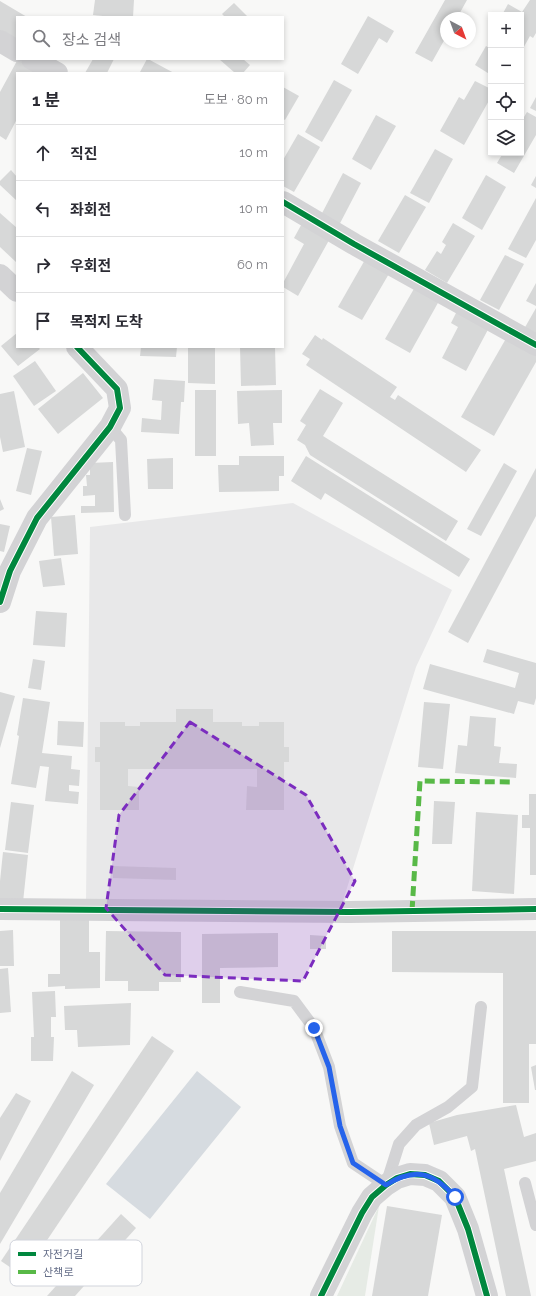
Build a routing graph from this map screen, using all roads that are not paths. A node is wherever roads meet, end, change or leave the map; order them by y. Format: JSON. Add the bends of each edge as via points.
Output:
{"nodes":[{"id":1,"x":0,"y":41,"type":"edge"},
{"id":2,"x":16,"y":49,"type":"edge"},
{"id":3,"x":34,"y":60,"type":"edge"},
{"id":4,"x":55,"y":72,"type":"edge"},
{"id":5,"x":284,"y":203,"type":"edge"},
{"id":6,"x":0,"y":275,"type":"edge"},
{"id":7,"x":16,"y":290,"type":"edge"},
{"id":8,"x":536,"y":345,"type":"edge"},
{"id":9,"x":77,"y":348,"type":"edge"},
{"id":10,"x":110,"y":427,"type":"junction"},
{"id":11,"x":125,"y":514,"type":"dead end"},
{"id":12,"x":0,"y":602,"type":"edge"},
{"id":13,"x":0,"y":909,"type":"edge"},
{"id":14,"x":536,"y":909,"type":"edge"},
{"id":15,"x":240,"y":992,"type":"dead end"},
{"id":16,"x":481,"y":1007,"type":"dead end"},
{"id":17,"x":525,"y":1182,"type":"dead end"},
{"id":18,"x":386,"y":1185,"type":"junction"},
{"id":19,"x":536,"y":1225,"type":"edge"},
{"id":20,"x":321,"y":1296,"type":"edge"},
{"id":21,"x":487,"y":1296,"type":"edge"}],
"edges":[{"from":1,"to":2,"type":"street"},
{"from":3,"to":4,"type":"street"},
{"from":5,"to":8,"type":"street"},
{"from":6,"to":7,"type":"street"},
{"from":9,"to":10,"type":"street","via":[[117,389],[120,408]]},
{"from":10,"to":11,"type":"lane","via":[[121,440]]},
{"from":10,"to":12,"type":"street","via":[[37,518],[10,571]]},
{"from":13,"to":14,"type":"street","via":[[350,912]]},
{"from":15,"to":18,"type":"lane","via":[[294,1002],[314,1028],[329,1067],[340,1126],[353,1163]]},
{"from":16,"to":18,"type":"lane","via":[[472,1088],[448,1107],[416,1125],[399,1144]]},
{"from":17,"to":19,"type":"lane"},
{"from":18,"to":20,"type":"street","via":[[369,1202]]},
{"from":18,"to":21,"type":"street","via":[[410,1174],[425,1175],[448,1189],[455,1197],[468,1229]]}]}
